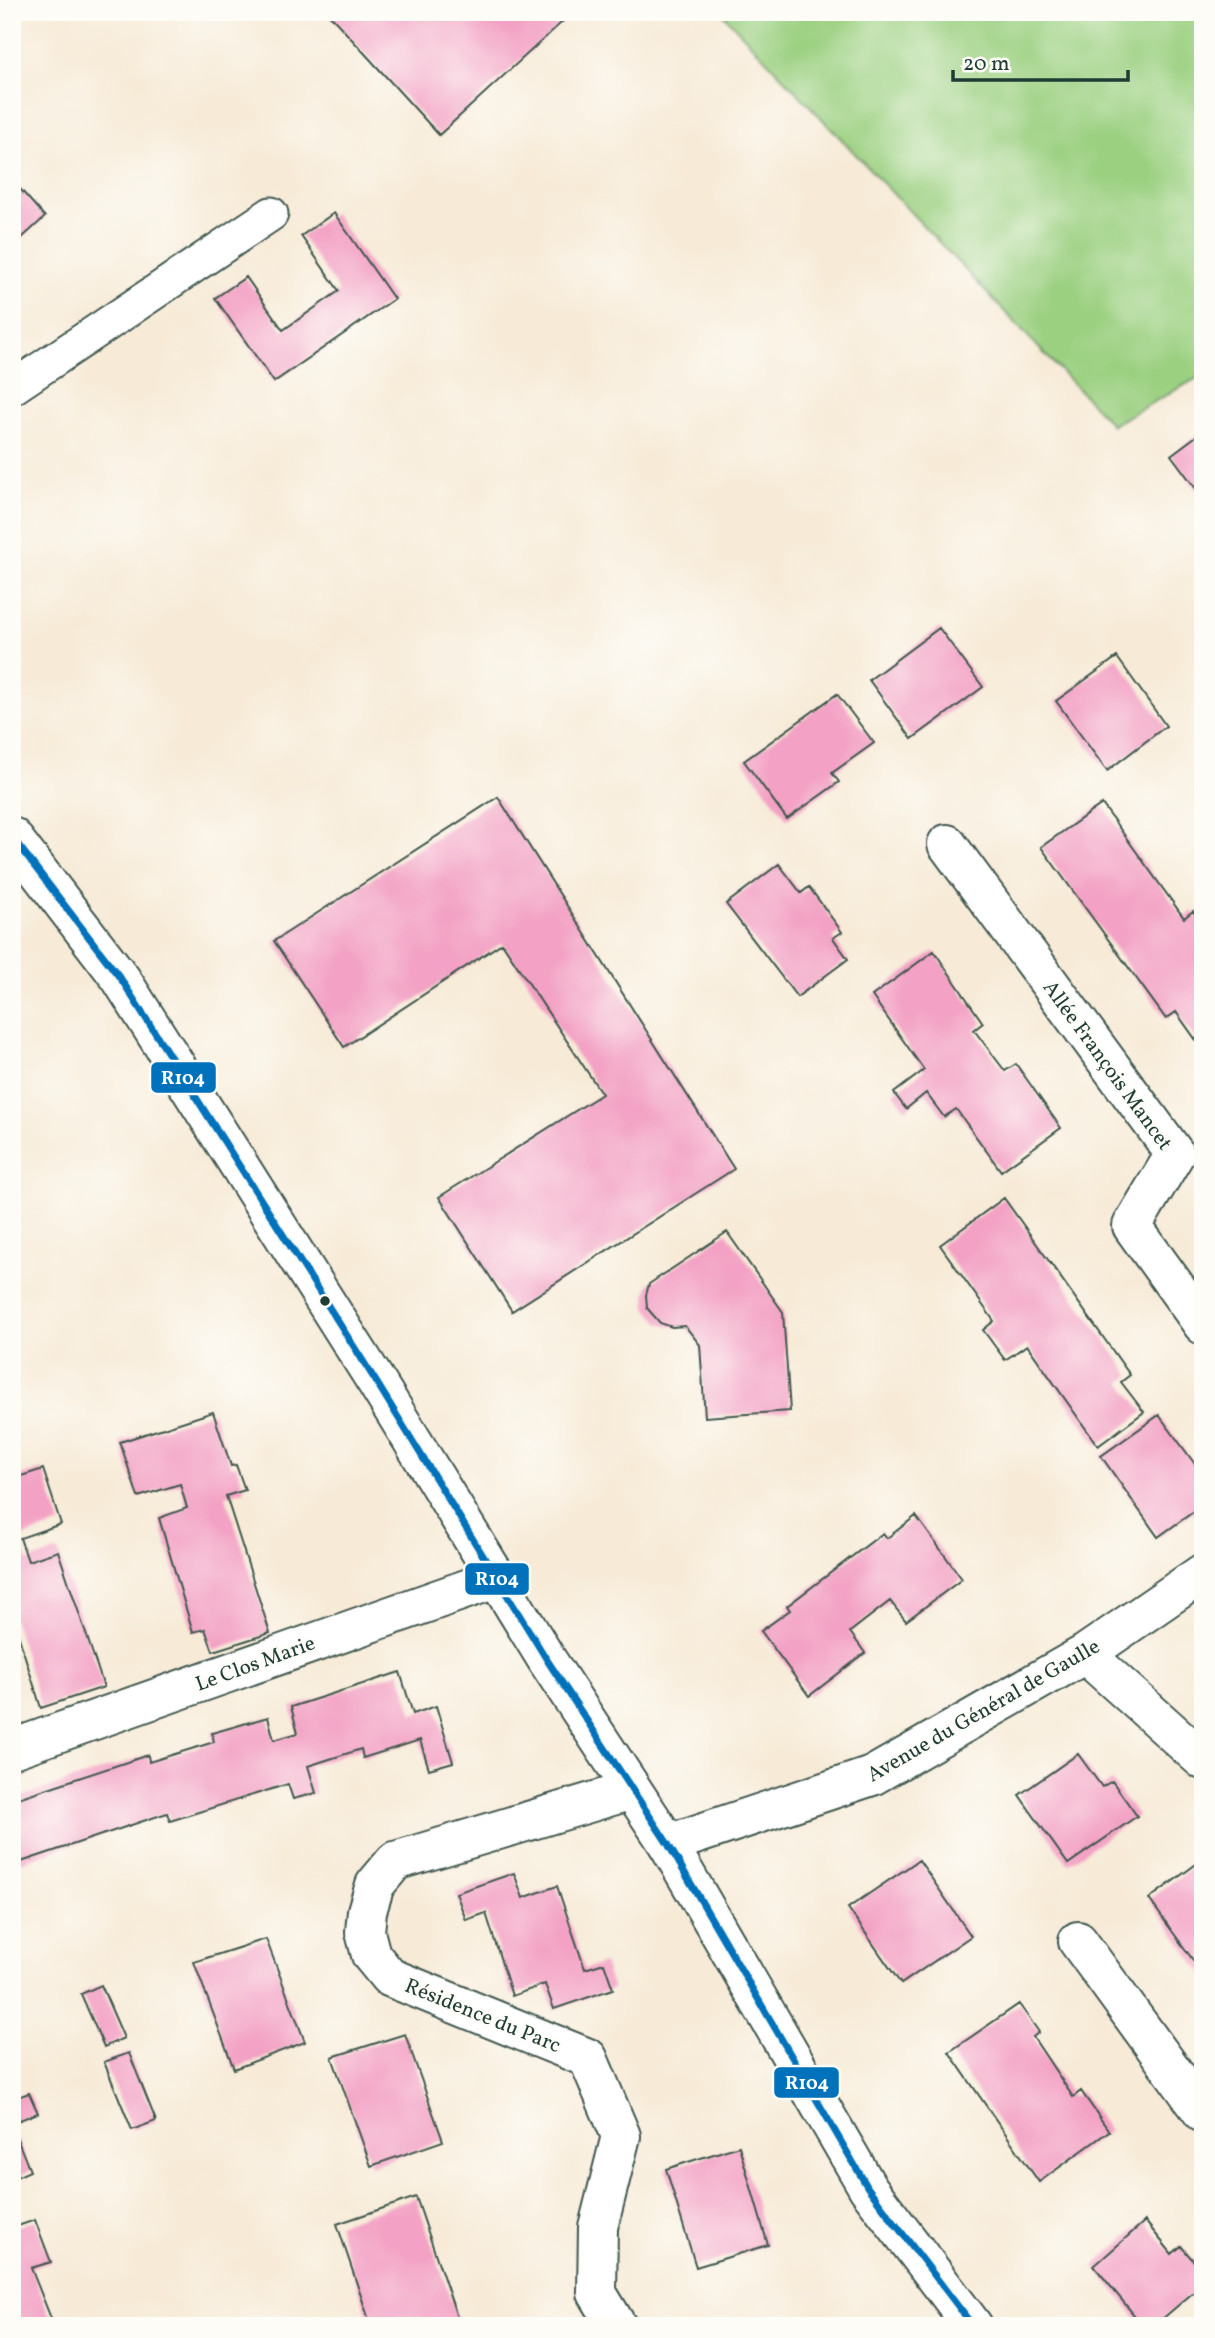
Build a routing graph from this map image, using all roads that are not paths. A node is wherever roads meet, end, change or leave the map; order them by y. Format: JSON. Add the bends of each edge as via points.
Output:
{"nodes":[{"id":1,"x":271,"y":214,"type":"dead end"},
{"id":2,"x":12,"y":388,"type":"edge"},
{"id":3,"x":12,"y":837,"type":"edge"},
{"id":4,"x":947,"y":844,"type":"dead end"},
{"id":5,"x":1203,"y":1325,"type":"edge"},
{"id":6,"x":1203,"y":1573,"type":"edge"},
{"id":7,"x":498,"y":1578,"type":"junction"},
{"id":8,"x":1085,"y":1654,"type":"junction"},
{"id":9,"x":12,"y":1749,"type":"edge"},
{"id":10,"x":1203,"y":1760,"type":"edge"},
{"id":11,"x":632,"y":1790,"type":"junction"},
{"id":12,"x":668,"y":1844,"type":"junction"},
{"id":13,"x":1078,"y":1941,"type":"dead end"},
{"id":14,"x":1203,"y":2113,"type":"edge"},
{"id":15,"x":617,"y":2326,"type":"edge"},
{"id":16,"x":972,"y":2326,"type":"edge"}],
"edges":[{"from":1,"to":2,"type":"lane"},
{"from":3,"to":7,"type":"street","via":[[121,979]]},
{"from":4,"to":5,"type":"street","name":"Allée François Mancet","via":[[1175,1154],[1132,1226]]},
{"from":6,"to":8,"type":"street","name":"Avenue du Général de Gaulle"},
{"from":7,"to":9,"type":"street","name":"Le Clos Marie"},
{"from":7,"to":11,"type":"street"},
{"from":8,"to":10,"type":"street"},
{"from":8,"to":12,"type":"street","name":"Avenue du Général de Gaulle","via":[[872,1776]]},
{"from":11,"to":12,"type":"street"},
{"from":11,"to":15,"type":"street","name":"Résidence du Parc","via":[[395,1861],[375,1885],[365,1932],[371,1955],[389,1977],[588,2058],[621,2136],[598,2227],[597,2293]]},
{"from":12,"to":16,"type":"street","via":[[868,2188]]},
{"from":13,"to":14,"type":"street"}]}
